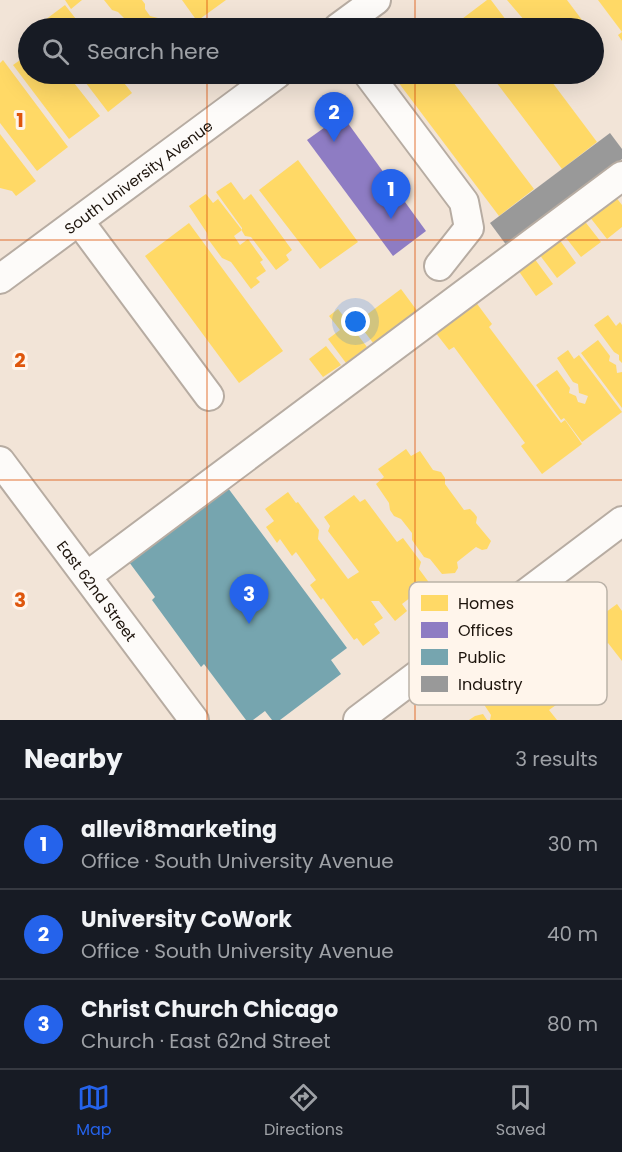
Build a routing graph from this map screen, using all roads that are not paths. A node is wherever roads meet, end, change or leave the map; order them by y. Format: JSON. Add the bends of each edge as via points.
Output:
{"nodes":[{"id":1,"x":376,"y":0,"type":"edge"},
{"id":2,"x":352,"y":18,"type":"edge"},
{"id":3,"x":264,"y":84,"type":"edge"},
{"id":4,"x":376,"y":84,"type":"edge"},
{"id":5,"x":622,"y":176,"type":"edge"},
{"id":6,"x":79,"y":221,"type":"junction"},
{"id":7,"x":439,"y":266,"type":"dead end"},
{"id":8,"x":0,"y":279,"type":"edge"},
{"id":9,"x":209,"y":396,"type":"dead end"},
{"id":10,"x":0,"y":461,"type":"edge"},
{"id":11,"x":622,"y":521,"type":"edge"},
{"id":12,"x":87,"y":576,"type":"junction"},
{"id":13,"x":541,"y":582,"type":"edge"},
{"id":14,"x":409,"y":682,"type":"edge"},
{"id":15,"x":194,"y":720,"type":"edge"},
{"id":16,"x":358,"y":720,"type":"edge"}],
"edges":[{"from":1,"to":2,"type":"street"},
{"from":3,"to":6,"type":"street","name":"South University Avenue"},
{"from":4,"to":7,"type":"street","via":[[465,202],[469,228]]},
{"from":5,"to":12,"type":"street"},
{"from":6,"to":8,"type":"street","name":"South University Avenue"},
{"from":6,"to":9,"type":"street"},
{"from":10,"to":12,"type":"street","name":"East 62nd Street"},
{"from":11,"to":13,"type":"street"},
{"from":12,"to":15,"type":"street","name":"East 62nd Street"},
{"from":14,"to":16,"type":"street"}]}
